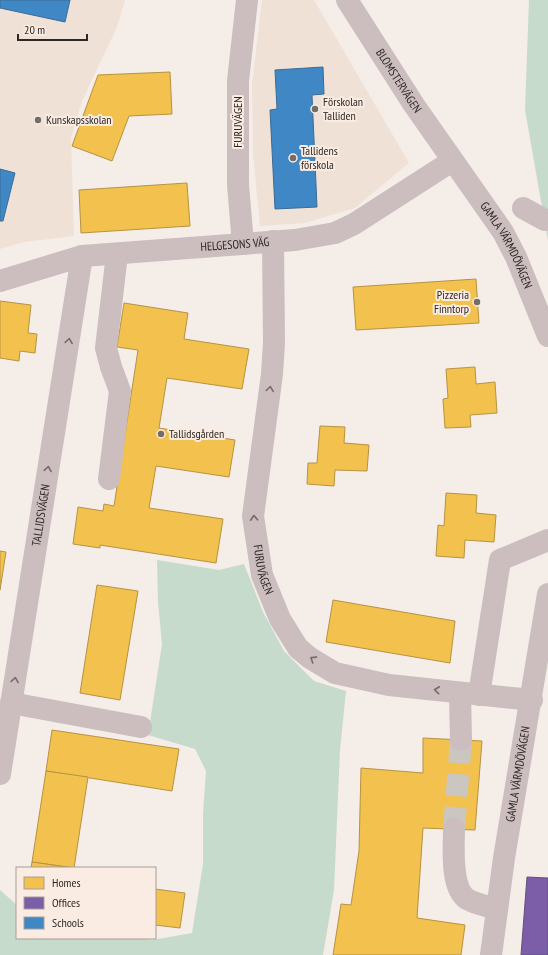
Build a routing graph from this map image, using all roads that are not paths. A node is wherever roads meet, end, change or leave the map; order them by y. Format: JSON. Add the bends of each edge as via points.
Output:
{"nodes":[{"id":1,"x":247,"y":0,"type":"edge"},
{"id":2,"x":346,"y":0,"type":"edge"},
{"id":3,"x":452,"y":161,"type":"junction"},
{"id":4,"x":523,"y":208,"type":"dead end"},
{"id":5,"x":545,"y":220,"type":"dead end"},
{"id":6,"x":273,"y":241,"type":"junction"},
{"id":7,"x":243,"y":244,"type":"junction"},
{"id":8,"x":117,"y":254,"type":"junction"},
{"id":9,"x":82,"y":256,"type":"junction"},
{"id":10,"x":0,"y":281,"type":"edge"},
{"id":11,"x":548,"y":336,"type":"edge"},
{"id":12,"x":110,"y":479,"type":"dead end"},
{"id":13,"x":548,"y":540,"type":"edge"},
{"id":14,"x":548,"y":594,"type":"edge"},
{"id":15,"x":470,"y":694,"type":"junction"},
{"id":16,"x":532,"y":700,"type":"junction"},
{"id":17,"x":11,"y":703,"type":"junction"},
{"id":18,"x":141,"y":727,"type":"dead end"},
{"id":19,"x":460,"y":740,"type":"tunnel mouth"},
{"id":20,"x":0,"y":774,"type":"edge"},
{"id":21,"x":454,"y":829,"type":"tunnel mouth"},
{"id":22,"x":497,"y":909,"type":"junction"},
{"id":23,"x":491,"y":955,"type":"edge"}],
"edges":[{"from":1,"to":7,"type":"street","name":"FURUVÄGEN","via":[[238,81],[238,185]]},
{"from":2,"to":3,"type":"street","name":"BLOMSTERVÄGEN"},
{"from":3,"to":6,"type":"street","name":"HELGESONS VÄG","via":[[354,224],[335,233]]},
{"from":3,"to":11,"type":"street","name":"GAMLA VÄRMDÖVÄGEN","via":[[503,232],[516,257]]},
{"from":4,"to":5,"type":"street"},
{"from":6,"to":7,"type":"street","name":"HELGESONS VÄG"},
{"from":15,"to":6,"type":"street","name":"FURUVÄGEN","one_way":true,"via":[[389,685],[335,673],[298,648],[280,619],[262,575],[253,516],[272,374]]},
{"from":7,"to":8,"type":"street","name":"HELGESONS VÄG"},
{"from":8,"to":9,"type":"street","name":"HELGESONS VÄG"},
{"from":8,"to":12,"type":"street","via":[[106,348],[120,391]]},
{"from":9,"to":10,"type":"street","name":"HELGESONS VÄG"},
{"from":17,"to":9,"type":"street","name":"TALLIDSVÄGEN","one_way":true},
{"from":13,"to":15,"type":"street","via":[[500,560]]},
{"from":14,"to":16,"type":"street","name":"GAMLA VÄRMDÖVÄGEN"},
{"from":15,"to":16,"type":"street","name":"FURUVÄGEN"},
{"from":15,"to":19,"type":"street"},
{"from":16,"to":22,"type":"street","name":"GAMLA VÄRMDÖVÄGEN"},
{"from":17,"to":18,"type":"street"},
{"from":17,"to":20,"type":"street","name":"TALLIDSVÄGEN"},
{"from":21,"to":22,"type":"street","via":[[453,862],[457,885],[466,899]]},
{"from":22,"to":23,"type":"street","name":"GAMLA VÄRMDÖVÄGEN"}]}
